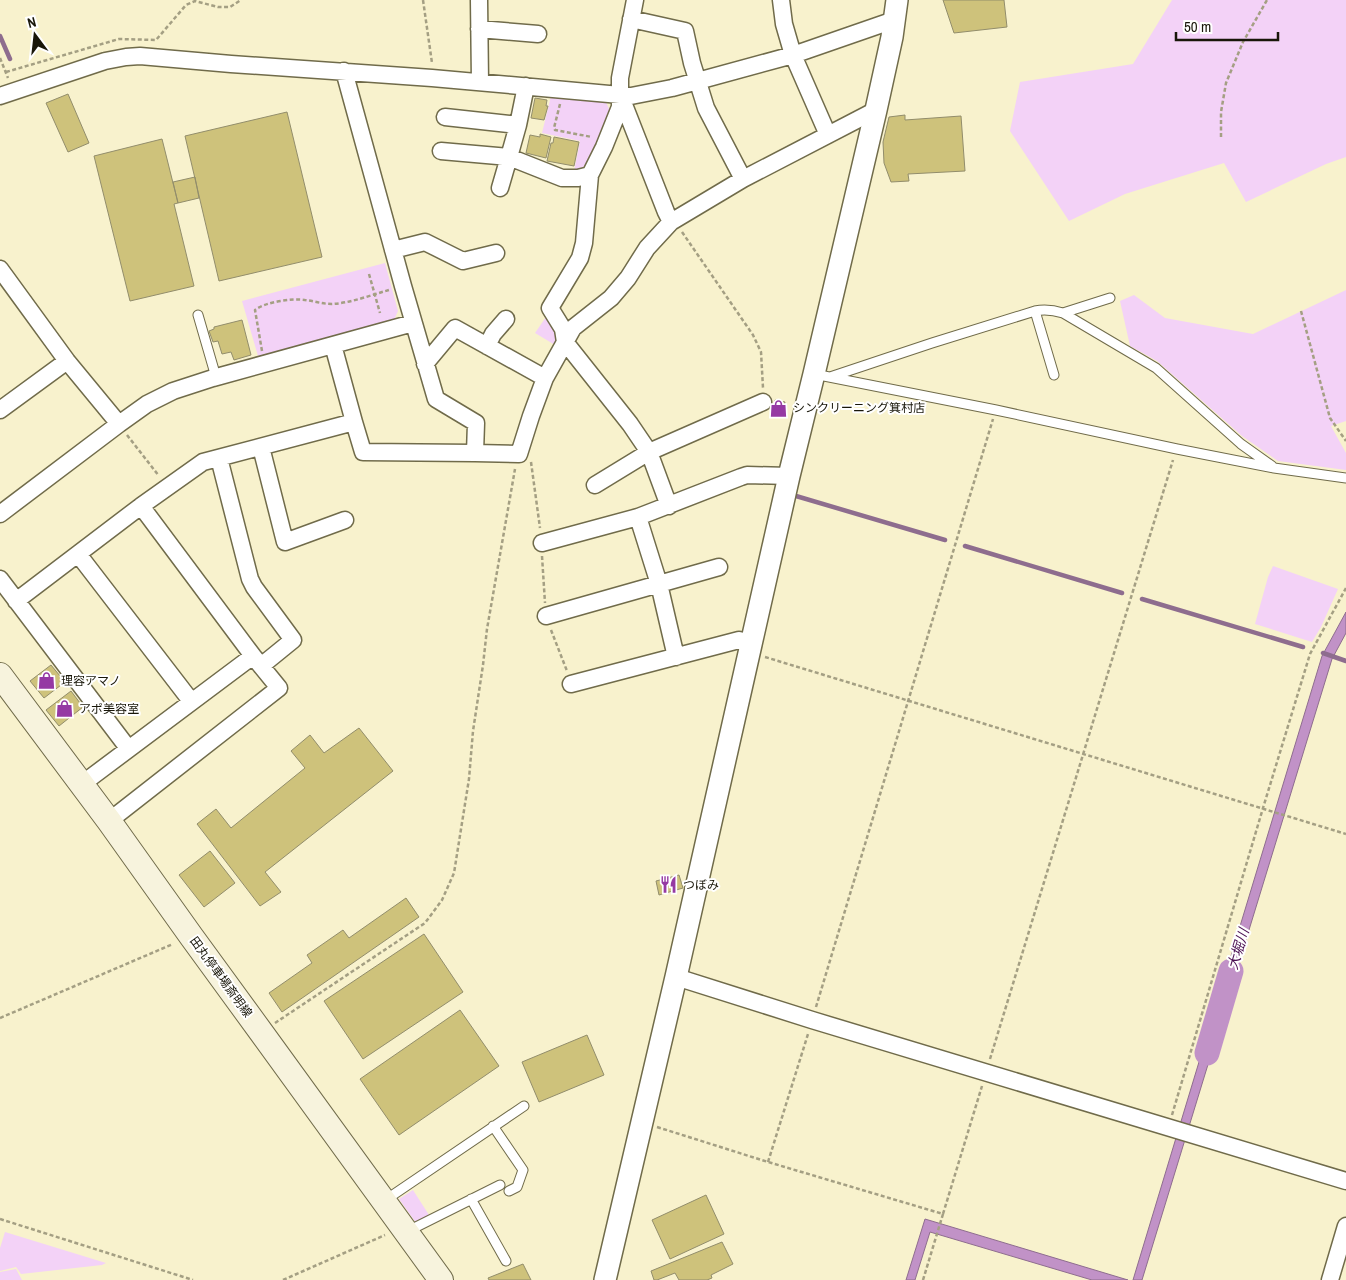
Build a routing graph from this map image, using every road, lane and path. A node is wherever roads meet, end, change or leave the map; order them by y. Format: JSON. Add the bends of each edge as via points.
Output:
{"nodes":[{"id":1,"x":242,"y":0,"type":"edge"},
{"id":2,"x":423,"y":0,"type":"edge"},
{"id":3,"x":479,"y":0,"type":"edge"},
{"id":4,"x":635,"y":0,"type":"edge"},
{"id":5,"x":782,"y":0,"type":"edge"},
{"id":6,"x":1266,"y":0,"type":"edge"},
{"id":7,"x":895,"y":10,"type":"edge"},
{"id":8,"x":631,"y":19,"type":"junction"},
{"id":9,"x":479,"y":29,"type":"junction"},
{"id":10,"x":538,"y":34,"type":"dead end"},
{"id":11,"x":793,"y":54,"type":"junction"},
{"id":12,"x":0,"y":58,"type":"edge"},
{"id":13,"x":344,"y":71,"type":"junction"},
{"id":14,"x":6,"y":72,"type":"junction"},
{"id":15,"x":432,"y":78,"type":"junction"},
{"id":16,"x":697,"y":81,"type":"junction"},
{"id":17,"x":480,"y":82,"type":"junction"},
{"id":18,"x":526,"y":86,"type":"junction"},
{"id":19,"x":563,"y":90,"type":"junction"},
{"id":20,"x":7,"y":94,"type":"edge"},
{"id":21,"x":621,"y":95,"type":"junction"},
{"id":22,"x":876,"y":110,"type":"junction"},
{"id":23,"x":446,"y":117,"type":"dead end"},
{"id":24,"x":518,"y":124,"type":"junction"},
{"id":25,"x":828,"y":135,"type":"junction"},
{"id":26,"x":1220,"y":137,"type":"dead end"},
{"id":27,"x":604,"y":147,"type":"junction"},
{"id":28,"x":441,"y":152,"type":"dead end"},
{"id":29,"x":509,"y":157,"type":"junction"},
{"id":30,"x":590,"y":175,"type":"junction"},
{"id":31,"x":743,"y":179,"type":"junction"},
{"id":32,"x":500,"y":188,"type":"dead end"},
{"id":33,"x":671,"y":222,"type":"junction"},
{"id":34,"x":393,"y":250,"type":"junction"},
{"id":35,"x":496,"y":253,"type":"dead end"},
{"id":36,"x":0,"y":269,"type":"edge"},
{"id":37,"x":369,"y":274,"type":"dead end"},
{"id":38,"x":403,"y":286,"type":"junction"},
{"id":39,"x":374,"y":294,"type":"junction"},
{"id":40,"x":1110,"y":298,"type":"dead end"},
{"id":41,"x":1035,"y":311,"type":"junction"},
{"id":42,"x":1301,"y":311,"type":"dead end"},
{"id":43,"x":380,"y":313,"type":"dead end"},
{"id":44,"x":1063,"y":313,"type":"junction"},
{"id":45,"x":198,"y":315,"type":"dead end"},
{"id":46,"x":506,"y":319,"type":"dead end"},
{"id":47,"x":414,"y":323,"type":"junction"},
{"id":48,"x":565,"y":342,"type":"junction"},
{"id":49,"x":334,"y":345,"type":"junction"},
{"id":50,"x":487,"y":346,"type":"junction"},
{"id":51,"x":67,"y":361,"type":"junction"},
{"id":52,"x":264,"y":364,"type":"junction"},
{"id":53,"x":425,"y":364,"type":"junction"},
{"id":54,"x":822,"y":376,"type":"junction"},
{"id":55,"x":1054,"y":376,"type":"dead end"},
{"id":56,"x":216,"y":377,"type":"junction"},
{"id":57,"x":545,"y":378,"type":"junction"},
{"id":58,"x":763,"y":402,"type":"joint"},
{"id":59,"x":2,"y":405,"type":"edge"},
{"id":60,"x":996,"y":410,"type":"junction"},
{"id":61,"x":354,"y":422,"type":"junction"},
{"id":62,"x":119,"y":424,"type":"junction"},
{"id":63,"x":1346,"y":441,"type":"edge"},
{"id":64,"x":261,"y":447,"type":"junction"},
{"id":65,"x":1177,"y":449,"type":"junction"},
{"id":66,"x":649,"y":452,"type":"junction"},
{"id":67,"x":475,"y":453,"type":"junction"},
{"id":68,"x":519,"y":454,"type":"junction"},
{"id":69,"x":219,"y":458,"type":"junction"},
{"id":70,"x":1274,"y":468,"type":"junction"},
{"id":71,"x":789,"y":476,"type":"junction"},
{"id":72,"x":1346,"y":478,"type":"edge"},
{"id":73,"x":595,"y":485,"type":"dead end"},
{"id":74,"x":167,"y":487,"type":"junction"},
{"id":75,"x":141,"y":506,"type":"junction"},
{"id":76,"x":669,"y":506,"type":"junction"},
{"id":77,"x":0,"y":514,"type":"edge"},
{"id":78,"x":638,"y":517,"type":"junction"},
{"id":79,"x":345,"y":520,"type":"dead end"},
{"id":80,"x":542,"y":543,"type":"junction"},
{"id":81,"x":78,"y":554,"type":"junction"},
{"id":82,"x":719,"y":567,"type":"dead end"},
{"id":83,"x":0,"y":579,"type":"edge"},
{"id":84,"x":660,"y":584,"type":"junction"},
{"id":85,"x":1346,"y":588,"type":"edge"},
{"id":86,"x":16,"y":601,"type":"junction"},
{"id":87,"x":546,"y":616,"type":"junction"},
{"id":88,"x":750,"y":648,"type":"junction"},
{"id":89,"x":676,"y":657,"type":"junction"},
{"id":90,"x":257,"y":661,"type":"junction"},
{"id":91,"x":0,"y":675,"type":"edge"},
{"id":92,"x":571,"y":684,"type":"joint"},
{"id":93,"x":908,"y":700,"type":"junction"},
{"id":94,"x":191,"y":701,"type":"junction"},
{"id":95,"x":128,"y":748,"type":"junction"},
{"id":96,"x":1083,"y":754,"type":"junction"},
{"id":97,"x":82,"y":784,"type":"junction"},
{"id":98,"x":1263,"y":808,"type":"junction"},
{"id":99,"x":109,"y":821,"type":"junction"},
{"id":100,"x":1346,"y":834,"type":"edge"},
{"id":101,"x":191,"y":936,"type":"junction"},
{"id":102,"x":676,"y":977,"type":"junction"},
{"id":103,"x":0,"y":1018,"type":"edge"},
{"id":104,"x":812,"y":1020,"type":"junction"},
{"id":105,"x":261,"y":1032,"type":"junction"},
{"id":106,"x":985,"y":1076,"type":"junction"},
{"id":107,"x":524,"y":1106,"type":"dead end"},
{"id":108,"x":641,"y":1122,"type":"junction"},
{"id":109,"x":493,"y":1126,"type":"junction"},
{"id":110,"x":1169,"y":1127,"type":"junction"},
{"id":111,"x":768,"y":1162,"type":"junction"},
{"id":112,"x":1346,"y":1181,"type":"edge"},
{"id":113,"x":500,"y":1185,"type":"dead end"},
{"id":114,"x":509,"y":1191,"type":"dead end"},
{"id":115,"x":471,"y":1199,"type":"junction"},
{"id":116,"x":384,"y":1201,"type":"junction"},
{"id":117,"x":943,"y":1214,"type":"junction"},
{"id":118,"x":0,"y":1219,"type":"edge"},
{"id":119,"x":1346,"y":1226,"type":"edge"},
{"id":120,"x":404,"y":1230,"type":"junction"},
{"id":121,"x":506,"y":1261,"type":"dead end"},
{"id":122,"x":193,"y":1280,"type":"edge"},
{"id":123,"x":283,"y":1280,"type":"edge"},
{"id":124,"x":440,"y":1280,"type":"edge"},
{"id":125,"x":604,"y":1280,"type":"edge"},
{"id":126,"x":923,"y":1280,"type":"edge"},
{"id":127,"x":1330,"y":1280,"type":"edge"}],
"edges":[{"from":1,"to":14,"type":"path","via":[[230,7],[195,1],[186,5],[156,40],[119,39]]},
{"from":2,"to":15,"type":"path"},
{"from":3,"to":9,"type":"street"},
{"from":4,"to":8,"type":"street"},
{"from":5,"to":11,"type":"street","via":[[784,24]]},
{"from":6,"to":26,"type":"path","via":[[1226,83]]},
{"from":7,"to":11,"type":"street"},
{"from":7,"to":22,"type":"street"},
{"from":8,"to":16,"type":"street","via":[[685,31]]},
{"from":8,"to":21,"type":"street","via":[[620,78]]},
{"from":9,"to":10,"type":"street"},
{"from":9,"to":17,"type":"street"},
{"from":11,"to":16,"type":"street"},
{"from":11,"to":25,"type":"street"},
{"from":12,"to":14,"type":"path"},
{"from":13,"to":15,"type":"street"},
{"from":13,"to":20,"type":"street","via":[[126,56]]},
{"from":13,"to":34,"type":"street"},
{"from":14,"to":20,"type":"path"},
{"from":15,"to":17,"type":"street"},
{"from":16,"to":21,"type":"street","via":[[640,96]]},
{"from":16,"to":31,"type":"street","via":[[706,108]]},
{"from":17,"to":18,"type":"street"},
{"from":18,"to":19,"type":"street"},
{"from":18,"to":24,"type":"street"},
{"from":19,"to":21,"type":"street"},
{"from":19,"to":27,"type":"path","via":[[555,130],[594,137],[592,142]]},
{"from":21,"to":27,"type":"street","via":[[620,107]]},
{"from":21,"to":33,"type":"street"},
{"from":22,"to":25,"type":"street"},
{"from":22,"to":54,"type":"street"},
{"from":23,"to":24,"type":"street"},
{"from":24,"to":29,"type":"street"},
{"from":25,"to":31,"type":"street"},
{"from":27,"to":30,"type":"street"},
{"from":28,"to":29,"type":"street"},
{"from":29,"to":30,"type":"street","via":[[562,178]]},
{"from":29,"to":32,"type":"street"},
{"from":30,"to":48,"type":"street","via":[[580,258],[550,308],[562,328]]},
{"from":31,"to":33,"type":"street"},
{"from":33,"to":48,"type":"street","via":[[647,248],[611,298],[573,328]]},
{"from":33,"to":58,"type":"path","via":[[679,228],[753,335],[761,352]]},
{"from":34,"to":35,"type":"street","via":[[425,242],[463,261]]},
{"from":34,"to":38,"type":"street"},
{"from":36,"to":51,"type":"street"},
{"from":37,"to":39,"type":"path"},
{"from":38,"to":39,"type":"path"},
{"from":38,"to":47,"type":"street"},
{"from":39,"to":43,"type":"path"},
{"from":39,"to":52,"type":"path","via":[[331,304],[303,300],[260,306],[255,310]]},
{"from":40,"to":44,"type":"lane"},
{"from":41,"to":44,"type":"lane"},
{"from":41,"to":54,"type":"lane"},
{"from":41,"to":55,"type":"lane"},
{"from":42,"to":63,"type":"path","via":[[1330,418]]},
{"from":44,"to":70,"type":"lane","via":[[1156,368],[1241,444]]},
{"from":45,"to":56,"type":"lane"},
{"from":46,"to":50,"type":"street"},
{"from":47,"to":49,"type":"street"},
{"from":47,"to":53,"type":"street"},
{"from":48,"to":57,"type":"street"},
{"from":48,"to":66,"type":"street"},
{"from":49,"to":52,"type":"street"},
{"from":49,"to":61,"type":"street"},
{"from":50,"to":53,"type":"street","via":[[455,328]]},
{"from":50,"to":57,"type":"street"},
{"from":51,"to":59,"type":"street"},
{"from":51,"to":62,"type":"street"},
{"from":52,"to":56,"type":"street"},
{"from":53,"to":67,"type":"street","via":[[436,399],[476,423]]},
{"from":54,"to":60,"type":"lane"},
{"from":54,"to":71,"type":"street"},
{"from":56,"to":62,"type":"street","via":[[160,397]]},
{"from":57,"to":68,"type":"street"},
{"from":58,"to":66,"type":"street"},
{"from":60,"to":65,"type":"lane"},
{"from":60,"to":93,"type":"path"},
{"from":61,"to":64,"type":"street"},
{"from":61,"to":67,"type":"street","via":[[363,452]]},
{"from":62,"to":74,"type":"path"},
{"from":62,"to":77,"type":"street"},
{"from":64,"to":69,"type":"street"},
{"from":64,"to":79,"type":"street","via":[[285,542]]},
{"from":65,"to":70,"type":"lane"},
{"from":65,"to":96,"type":"path"},
{"from":66,"to":73,"type":"street"},
{"from":66,"to":76,"type":"street"},
{"from":67,"to":68,"type":"street"},
{"from":68,"to":80,"type":"path","via":[[530,455]]},
{"from":68,"to":105,"type":"path","via":[[487,629],[454,873],[442,900],[425,922]]},
{"from":69,"to":74,"type":"street","via":[[203,462]]},
{"from":69,"to":90,"type":"street","via":[[250,579],[293,640]]},
{"from":70,"to":72,"type":"lane"},
{"from":71,"to":76,"type":"street","via":[[748,475]]},
{"from":71,"to":88,"type":"street"},
{"from":74,"to":75,"type":"street"},
{"from":75,"to":81,"type":"street"},
{"from":75,"to":90,"type":"street"},
{"from":76,"to":78,"type":"street"},
{"from":78,"to":80,"type":"street"},
{"from":78,"to":84,"type":"street"},
{"from":80,"to":87,"type":"path"},
{"from":81,"to":86,"type":"street"},
{"from":81,"to":94,"type":"street"},
{"from":82,"to":84,"type":"street"},
{"from":83,"to":86,"type":"street"},
{"from":84,"to":87,"type":"street"},
{"from":84,"to":89,"type":"street"},
{"from":85,"to":98,"type":"path","via":[[1310,654]]},
{"from":86,"to":95,"type":"street"},
{"from":87,"to":92,"type":"path"},
{"from":88,"to":89,"type":"street","via":[[739,640]]},
{"from":88,"to":93,"type":"path"},
{"from":88,"to":102,"type":"street"},
{"from":89,"to":92,"type":"street"},
{"from":90,"to":94,"type":"street"},
{"from":90,"to":99,"type":"street","via":[[279,688]]},
{"from":91,"to":97,"type":"main road","name":"田丸停車場斎明線"},
{"from":93,"to":96,"type":"path"},
{"from":93,"to":104,"type":"path"},
{"from":94,"to":95,"type":"street"},
{"from":95,"to":97,"type":"street"},
{"from":96,"to":98,"type":"path"},
{"from":96,"to":106,"type":"path"},
{"from":97,"to":99,"type":"main road","name":"田丸停車場斎明線"},
{"from":98,"to":100,"type":"path"},
{"from":98,"to":110,"type":"path"},
{"from":99,"to":101,"type":"main road","name":"田丸停車場斎明線"},
{"from":101,"to":103,"type":"path"},
{"from":101,"to":105,"type":"main road","name":"田丸停車場斎明線"},
{"from":102,"to":104,"type":"street"},
{"from":102,"to":108,"type":"street"},
{"from":104,"to":106,"type":"street"},
{"from":104,"to":111,"type":"path"},
{"from":105,"to":116,"type":"main road","name":"田丸停車場斎明線"},
{"from":106,"to":110,"type":"street"},
{"from":106,"to":117,"type":"path"},
{"from":107,"to":109,"type":"lane"},
{"from":108,"to":111,"type":"path"},
{"from":108,"to":125,"type":"street"},
{"from":109,"to":114,"type":"lane","via":[[523,1170],[517,1187]]},
{"from":109,"to":116,"type":"lane"},
{"from":110,"to":112,"type":"street"},
{"from":111,"to":117,"type":"path"},
{"from":113,"to":115,"type":"lane"},
{"from":115,"to":120,"type":"lane"},
{"from":115,"to":121,"type":"lane"},
{"from":116,"to":120,"type":"main road","name":"田丸停車場斎明線"},
{"from":117,"to":126,"type":"path"},
{"from":118,"to":122,"type":"path"},
{"from":119,"to":127,"type":"street"},
{"from":120,"to":123,"type":"path"},
{"from":120,"to":124,"type":"main road","name":"田丸停車場斎明線"}]}
